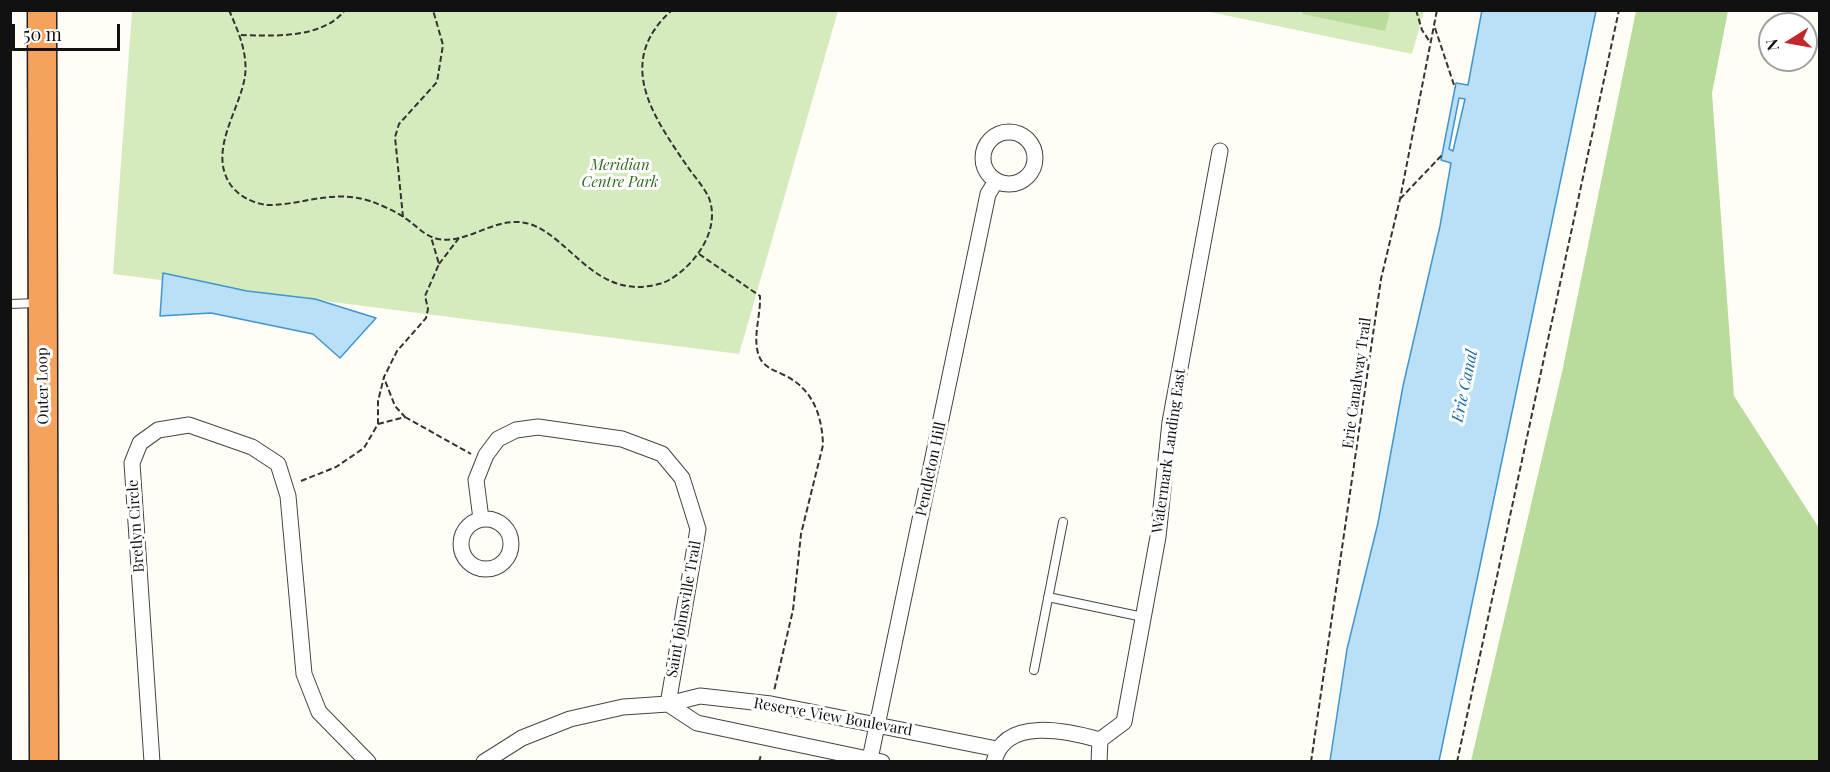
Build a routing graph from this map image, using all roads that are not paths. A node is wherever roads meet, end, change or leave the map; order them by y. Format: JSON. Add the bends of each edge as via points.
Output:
{"nodes":[{"id":1,"x":42,"y":10,"type":"edge"},
{"id":2,"x":1220,"y":151,"type":"dead end"},
{"id":3,"x":996,"y":181,"type":"dead end"},
{"id":4,"x":42,"y":303,"type":"junction"},
{"id":5,"x":10,"y":304,"type":"edge"},
{"id":6,"x":481,"y":519,"type":"dead end"},
{"id":7,"x":1064,"y":522,"type":"dead end"},
{"id":8,"x":1048,"y":597,"type":"junction"},
{"id":9,"x":1143,"y":617,"type":"junction"},
{"id":10,"x":1034,"y":670,"type":"dead end"},
{"id":11,"x":668,"y":704,"type":"junction"},
{"id":12,"x":878,"y":724,"type":"junction"},
{"id":13,"x":1100,"y":741,"type":"junction"},
{"id":14,"x":996,"y":755,"type":"edge"},
{"id":15,"x":876,"y":760,"type":"edge"},
{"id":16,"x":44,"y":762,"type":"edge"},
{"id":17,"x":152,"y":762,"type":"edge"},
{"id":18,"x":368,"y":762,"type":"edge"},
{"id":19,"x":483,"y":762,"type":"edge"},
{"id":20,"x":1099,"y":762,"type":"edge"}],
"edges":[{"from":1,"to":4,"type":"highway","name":"Outer Loop"},
{"from":2,"to":9,"type":"street","name":"Watermark Landing East","via":[[1170,422],[1158,537]]},
{"from":3,"to":12,"type":"street","name":"Pendleton Hill","via":[[988,194]]},
{"from":4,"to":5,"type":"lane"},
{"from":4,"to":16,"type":"highway","name":"Outer Loop"},
{"from":6,"to":11,"type":"street","name":"Saint Johnsville Trail","via":[[476,480],[498,439],[516,430],[538,426],[622,439],[662,454],[682,478],[698,529]]},
{"from":7,"to":8,"type":"lane"},
{"from":8,"to":9,"type":"lane"},
{"from":8,"to":10,"type":"lane"},
{"from":9,"to":13,"type":"street","name":"Watermark Landing East","via":[[1124,722]]},
{"from":11,"to":12,"type":"street","name":"Reserve View Boulevard","via":[[700,696],[771,704]]},
{"from":11,"to":15,"type":"street","name":"Reserve View Boulevard","via":[[697,723]]},
{"from":11,"to":19,"type":"street","name":"Reserve View Boulevard","via":[[623,707],[570,718],[522,738]]},
{"from":12,"to":14,"type":"street","name":"Reserve View Boulevard"},
{"from":12,"to":15,"type":"street","name":"Pendleton Hill"},
{"from":13,"to":14,"type":"street","name":"Reserve View Boulevard","via":[[1070,731],[1048,730],[1013,735]]},
{"from":13,"to":20,"type":"street"},
{"from":17,"to":18,"type":"street","name":"Bretlyn Circle","via":[[132,464],[140,443],[158,429],[189,425],[252,447],[278,464],[288,496],[304,674],[319,712]]}]}
